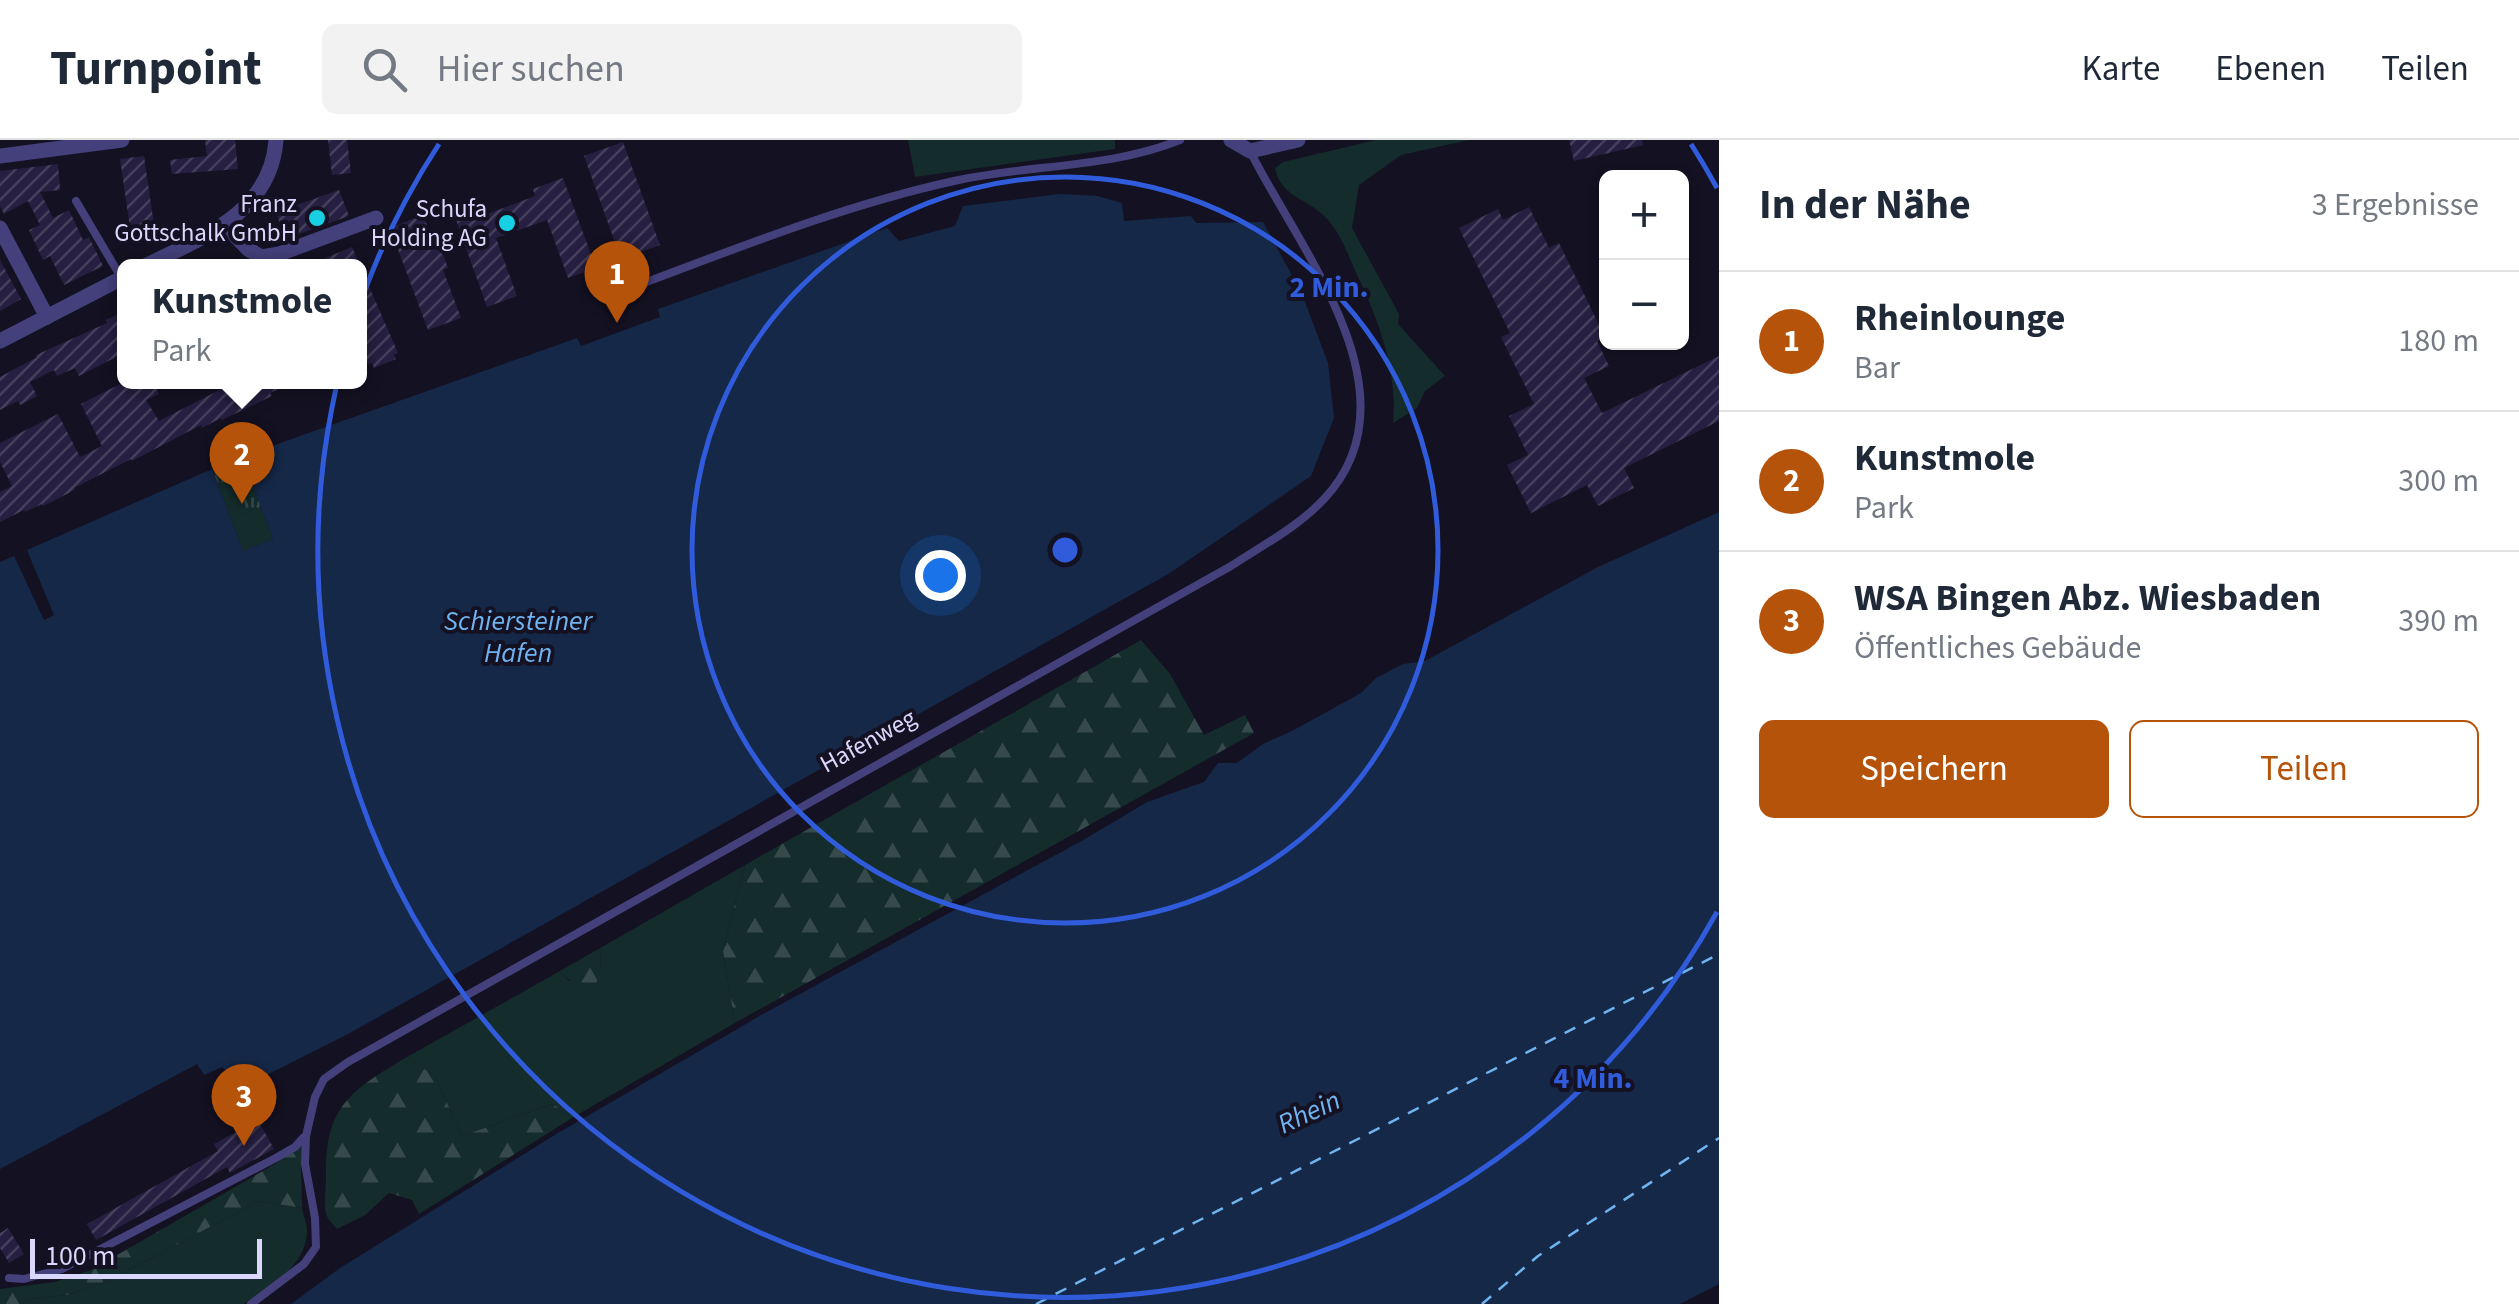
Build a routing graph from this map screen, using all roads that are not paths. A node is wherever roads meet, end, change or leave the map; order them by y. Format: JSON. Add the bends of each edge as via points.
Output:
{"nodes":[{"id":1,"x":122,"y":140,"type":"edge"},
{"id":2,"x":276,"y":140,"type":"edge"},
{"id":3,"x":1180,"y":140,"type":"edge"},
{"id":4,"x":1231,"y":140,"type":"edge"},
{"id":5,"x":1298,"y":140,"type":"edge"},
{"id":6,"x":1250,"y":151,"type":"junction"},
{"id":7,"x":0,"y":156,"type":"edge"},
{"id":8,"x":76,"y":201,"type":"dead end"},
{"id":9,"x":376,"y":218,"type":"dead end"},
{"id":10,"x":225,"y":225,"type":"junction"},
{"id":11,"x":0,"y":228,"type":"edge"},
{"id":12,"x":159,"y":259,"type":"edge"},
{"id":13,"x":117,"y":268,"type":"edge"},
{"id":14,"x":117,"y":281,"type":"edge"},
{"id":15,"x":620,"y":292,"type":"dead end"},
{"id":16,"x":47,"y":317,"type":"junction"},
{"id":17,"x":0,"y":341,"type":"edge"},
{"id":18,"x":306,"y":1136,"type":"junction"},
{"id":19,"x":9,"y":1278,"type":"dead end"},
{"id":20,"x":251,"y":1304,"type":"edge"}],
"edges":[{"from":1,"to":7,"type":"street"},
{"from":2,"to":10,"type":"street","via":[[256,196]]},
{"from":3,"to":15,"type":"lane","via":[[1105,161],[988,174],[876,201]]},
{"from":4,"to":6,"type":"street"},
{"from":5,"to":6,"type":"street"},
{"from":6,"to":18,"type":"lane","name":"Hafenweg","via":[[1323,280],[1356,363],[1360,422],[1350,462],[1327,496],[1231,566],[348,1062],[324,1079]]},
{"from":8,"to":13,"type":"lane"},
{"from":9,"to":10,"type":"street","via":[[261,257]]},
{"from":10,"to":12,"type":"street"},
{"from":11,"to":16,"type":"street"},
{"from":14,"to":16,"type":"street"},
{"from":16,"to":17,"type":"street"},
{"from":18,"to":19,"type":"lane","via":[[62,1270]]},
{"from":18,"to":20,"type":"lane","name":"Hafenweg","via":[[316,1247]]}]}
